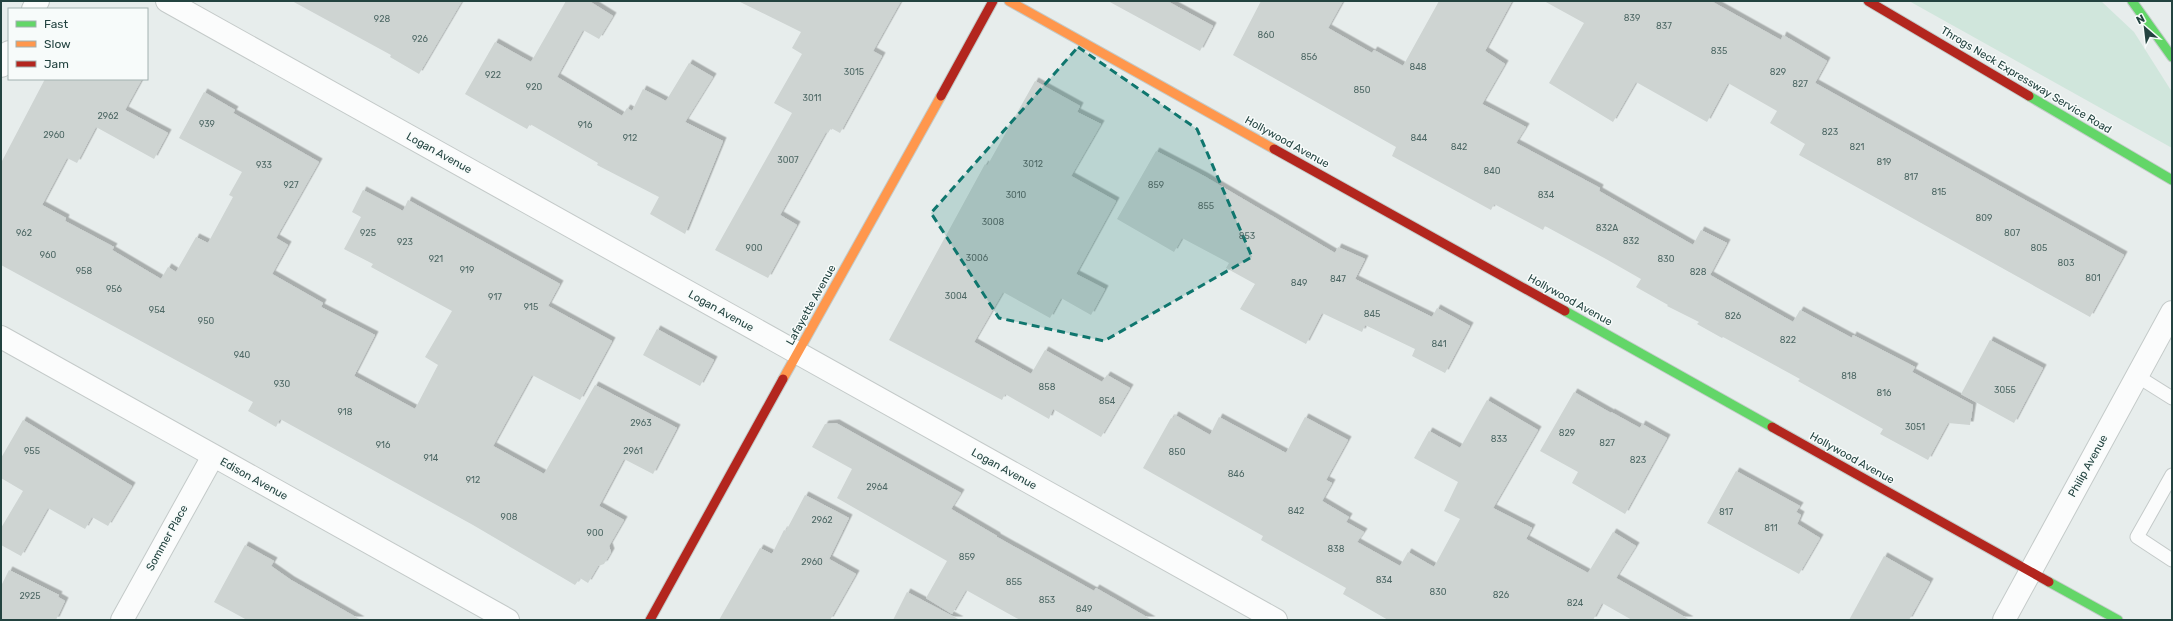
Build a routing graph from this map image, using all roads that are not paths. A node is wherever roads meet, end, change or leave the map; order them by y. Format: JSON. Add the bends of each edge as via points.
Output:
{"nodes":[{"id":1,"x":167,"y":1,"type":"edge"},
{"id":2,"x":993,"y":1,"type":"edge"},
{"id":3,"x":1010,"y":1,"type":"edge"},
{"id":4,"x":1868,"y":1,"type":"edge"},
{"id":5,"x":2132,"y":1,"type":"edge"},
{"id":6,"x":8,"y":54,"type":"edge"},
{"id":7,"x":2172,"y":57,"type":"edge"},
{"id":8,"x":1,"y":66,"type":"edge"},
{"id":9,"x":2172,"y":180,"type":"edge"},
{"id":10,"x":2172,"y":312,"type":"edge"},
{"id":11,"x":1,"y":338,"type":"edge"},
{"id":12,"x":798,"y":354,"type":"junction"},
{"id":13,"x":2137,"y":376,"type":"junction"},
{"id":14,"x":2172,"y":398,"type":"edge"},
{"id":15,"x":213,"y":456,"type":"junction"},
{"id":16,"x":2172,"y":475,"type":"edge"},
{"id":17,"x":2172,"y":560,"type":"edge"},
{"id":18,"x":2031,"y":571,"type":"junction"},
{"id":19,"x":122,"y":620,"type":"edge"},
{"id":20,"x":508,"y":620,"type":"edge"},
{"id":21,"x":650,"y":620,"type":"edge"},
{"id":22,"x":1276,"y":620,"type":"edge"},
{"id":23,"x":2004,"y":620,"type":"edge"},
{"id":24,"x":2118,"y":620,"type":"edge"}],
"edges":[{"from":1,"to":12,"type":"street","name":"Logan Avenue"},
{"from":2,"to":12,"type":"main road","name":"Lafayette Avenue"},
{"from":3,"to":18,"type":"main road","name":"Hollywood Avenue"},
{"from":4,"to":9,"type":"main road","name":"Throgs Neck Expressway Service Road"},
{"from":5,"to":7,"type":"main road"},
{"from":6,"to":8,"type":"street"},
{"from":10,"to":13,"type":"street","name":"Philip Avenue"},
{"from":11,"to":15,"type":"street","name":"Edison Avenue"},
{"from":12,"to":21,"type":"main road","name":"Lafayette Avenue"},
{"from":12,"to":22,"type":"street","name":"Logan Avenue"},
{"from":13,"to":14,"type":"lane"},
{"from":13,"to":18,"type":"street","name":"Philip Avenue"},
{"from":15,"to":19,"type":"street","name":"Sommer Place"},
{"from":15,"to":20,"type":"street","name":"Edison Avenue"},
{"from":16,"to":17,"type":"lane","via":[[2137,537]]},
{"from":18,"to":23,"type":"street","name":"Philip Avenue"},
{"from":18,"to":24,"type":"main road","name":"Hollywood Avenue"}]}
